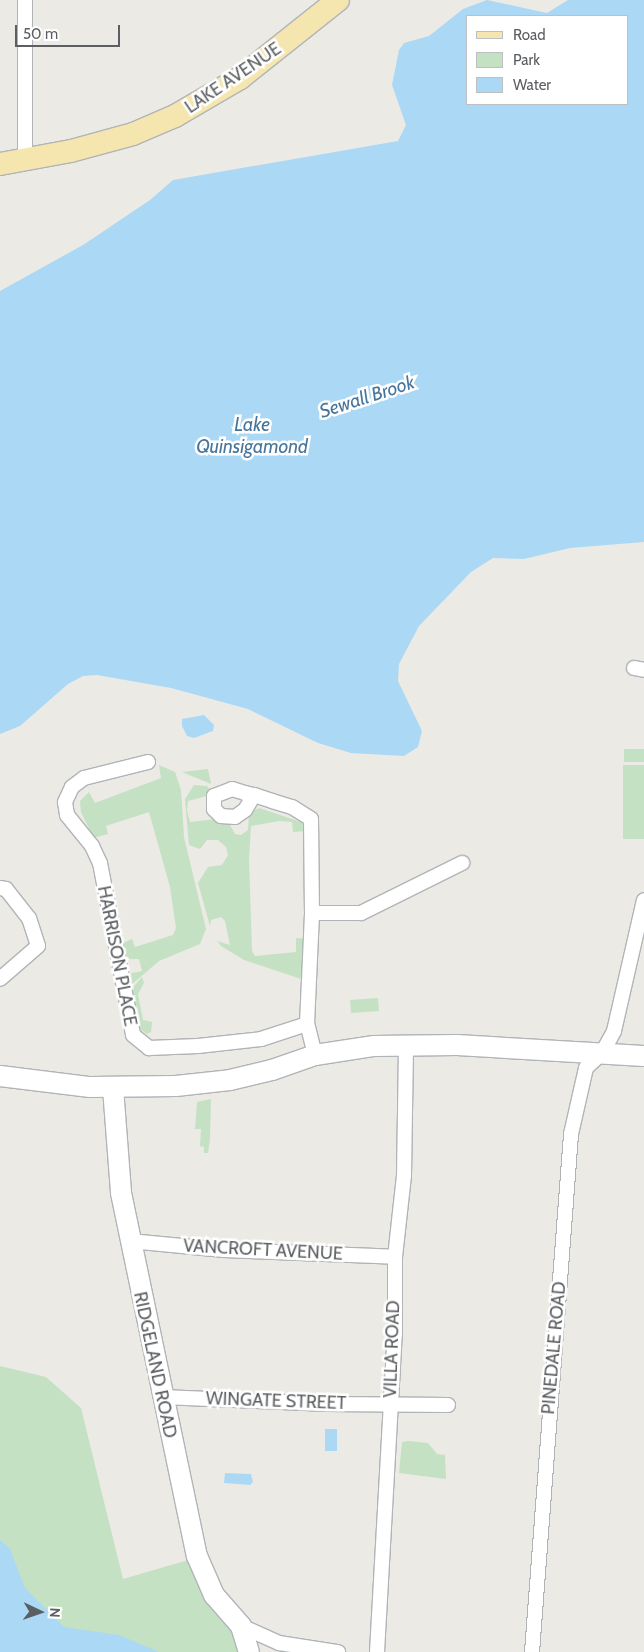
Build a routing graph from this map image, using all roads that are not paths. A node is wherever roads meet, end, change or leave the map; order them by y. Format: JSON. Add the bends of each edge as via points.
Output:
{"nodes":[{"id":1,"x":25,"y":0,"type":"edge"},
{"id":2,"x":338,"y":0,"type":"edge"},
{"id":3,"x":25,"y":161,"type":"junction"},
{"id":4,"x":0,"y":164,"type":"edge"},
{"id":5,"x":148,"y":762,"type":"dead end"},
{"id":6,"x":254,"y":795,"type":"dead end"},
{"id":7,"x":462,"y":863,"type":"dead end"},
{"id":8,"x":0,"y":888,"type":"edge"},
{"id":9,"x":644,"y":900,"type":"edge"},
{"id":10,"x":312,"y":913,"type":"junction"},
{"id":11,"x":0,"y":979,"type":"edge"},
{"id":12,"x":307,"y":1024,"type":"junction"},
{"id":13,"x":406,"y":1045,"type":"junction"},
{"id":14,"x":602,"y":1053,"type":"junction"},
{"id":15,"x":315,"y":1054,"type":"junction"},
{"id":16,"x":644,"y":1056,"type":"edge"},
{"id":17,"x":0,"y":1076,"type":"edge"},
{"id":18,"x":113,"y":1088,"type":"junction"},
{"id":19,"x":130,"y":1241,"type":"junction"},
{"id":20,"x":395,"y":1257,"type":"junction"},
{"id":21,"x":162,"y":1397,"type":"junction"},
{"id":22,"x":390,"y":1405,"type":"junction"},
{"id":23,"x":448,"y":1405,"type":"dead end"},
{"id":24,"x":241,"y":1626,"type":"junction"},
{"id":25,"x":249,"y":1652,"type":"edge"},
{"id":26,"x":338,"y":1652,"type":"edge"},
{"id":27,"x":377,"y":1652,"type":"edge"},
{"id":28,"x":532,"y":1652,"type":"edge"}],
"edges":[{"from":1,"to":3,"type":"street"},
{"from":2,"to":3,"type":"main road","name":"LAKE AVENUE","via":[[240,78],[183,112],[114,140]]},
{"from":3,"to":4,"type":"main road","name":"LAKE AVENUE"},
{"from":5,"to":12,"type":"street","name":"HARRISON PLACE","via":[[84,778],[72,787],[65,802],[68,815],[92,846],[100,863],[133,1035],[149,1048],[191,1047],[261,1039]]},
{"from":6,"to":10,"type":"street","via":[[292,807],[311,819]]},
{"from":7,"to":10,"type":"street","via":[[361,913]]},
{"from":8,"to":11,"type":"street","via":[[6,889],[29,918],[38,946]]},
{"from":9,"to":14,"type":"street","name":"PINEDALE ROAD","via":[[614,1031]]},
{"from":10,"to":12,"type":"street"},
{"from":12,"to":15,"type":"street"},
{"from":13,"to":14,"type":"main road"},
{"from":13,"to":15,"type":"main road","via":[[358,1047]]},
{"from":13,"to":20,"type":"street","name":"VILLA ROAD","via":[[404,1175]]},
{"from":14,"to":16,"type":"main road"},
{"from":14,"to":28,"type":"street","name":"PINEDALE ROAD","via":[[586,1068],[571,1134]]},
{"from":15,"to":18,"type":"main road","via":[[272,1070],[230,1080]]},
{"from":17,"to":18,"type":"main road"},
{"from":18,"to":19,"type":"main road","name":"RIDGELAND ROAD","via":[[117,1168]]},
{"from":19,"to":20,"type":"street","name":"VANCROFT AVENUE","via":[[224,1250]]},
{"from":19,"to":21,"type":"main road","name":"RIDGELAND ROAD"},
{"from":20,"to":22,"type":"street","name":"VILLA ROAD","via":[[395,1334]]},
{"from":21,"to":22,"type":"street","name":"WINGATE STREET"},
{"from":21,"to":24,"type":"main road","name":"RIDGELAND ROAD","via":[[196,1556],[214,1595]]},
{"from":22,"to":23,"type":"street","name":"WINGATE STREET"},
{"from":22,"to":27,"type":"street","name":"VILLA ROAD"},
{"from":24,"to":25,"type":"main road"},
{"from":24,"to":26,"type":"street","via":[[279,1643]]}]}
